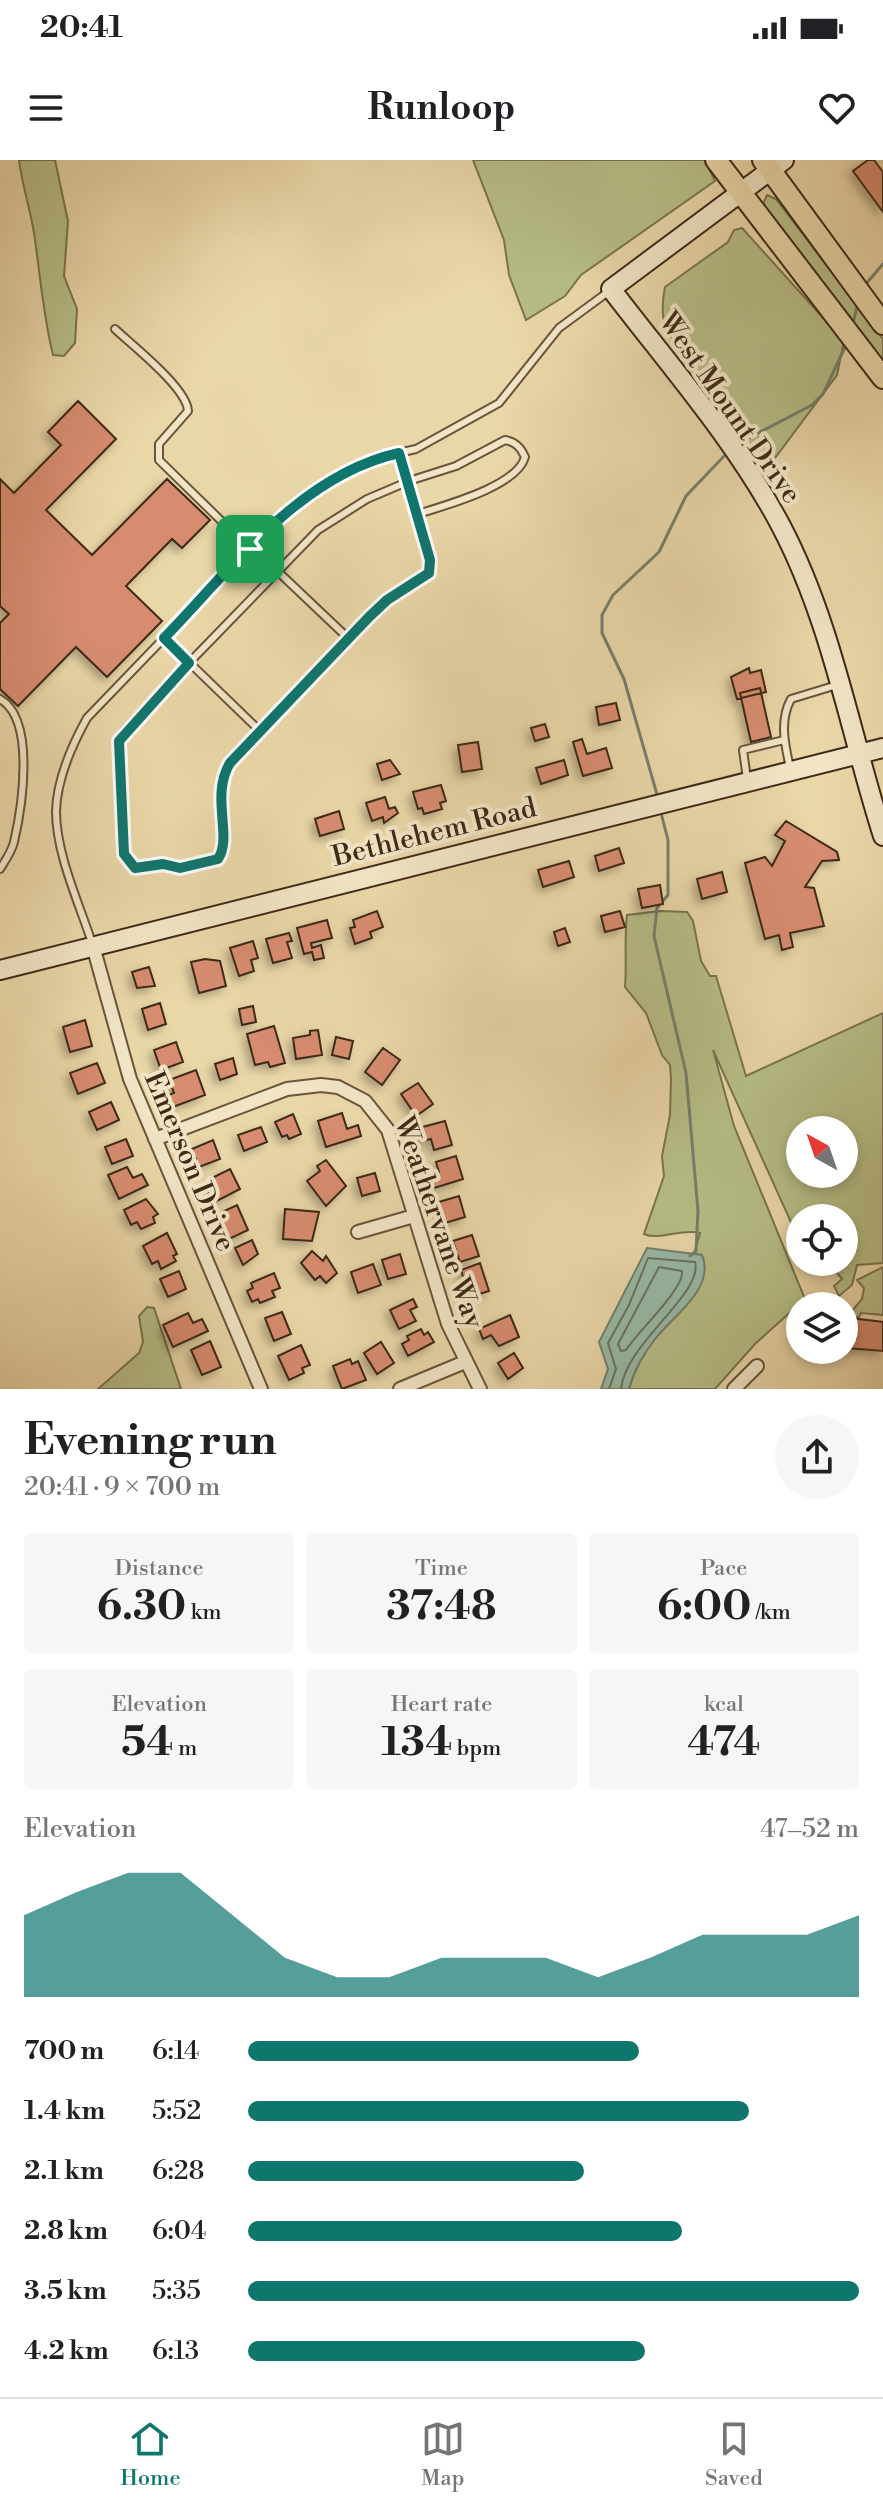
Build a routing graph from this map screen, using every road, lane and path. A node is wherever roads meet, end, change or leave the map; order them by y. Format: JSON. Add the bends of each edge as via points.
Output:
{"nodes":[{"id":1,"x":716,"y":160,"type":"edge"},
{"id":2,"x":773,"y":163,"type":"edge"},
{"id":3,"x":739,"y":191,"type":"junction"},
{"id":4,"x":611,"y":289,"type":"junction"},
{"id":5,"x":883,"y":324,"type":"edge"},
{"id":6,"x":115,"y":329,"type":"dead end"},
{"id":7,"x":883,"y":378,"type":"edge"},
{"id":8,"x":399,"y":453,"type":"junction"},
{"id":9,"x":407,"y":482,"type":"junction"},
{"id":10,"x":415,"y":515,"type":"junction"},
{"id":11,"x":251,"y":548,"type":"junction"},
{"id":12,"x":277,"y":571,"type":"junction"},
{"id":13,"x":164,"y":638,"type":"junction"},
{"id":14,"x":349,"y":639,"type":"junction"},
{"id":15,"x":189,"y":663,"type":"junction"},
{"id":16,"x":841,"y":684,"type":"junction"},
{"id":17,"x":0,"y":699,"type":"edge"},
{"id":18,"x":260,"y":731,"type":"junction"},
{"id":19,"x":784,"y":740,"type":"junction"},
{"id":20,"x":883,"y":748,"type":"edge"},
{"id":21,"x":857,"y":754,"type":"junction"},
{"id":22,"x":790,"y":770,"type":"junction"},
{"id":23,"x":747,"y":780,"type":"junction"},
{"id":24,"x":883,"y":836,"type":"edge"},
{"id":25,"x":0,"y":869,"type":"edge"},
{"id":26,"x":93,"y":946,"type":"junction"},
{"id":27,"x":0,"y":970,"type":"edge"},
{"id":28,"x":155,"y":1139,"type":"junction"},
{"id":29,"x":414,"y":1216,"type":"junction"},
{"id":30,"x":358,"y":1232,"type":"dead end"},
{"id":31,"x":465,"y":1362,"type":"junction"},
{"id":32,"x":757,"y":1366,"type":"dead end"},
{"id":33,"x":261,"y":1389,"type":"edge"},
{"id":34,"x":400,"y":1389,"type":"edge"},
{"id":35,"x":480,"y":1389,"type":"edge"},
{"id":36,"x":734,"y":1389,"type":"edge"}],
"edges":[{"from":1,"to":3,"type":"highway"},
{"from":2,"to":3,"type":"main road"},
{"from":2,"to":5,"type":"highway"},
{"from":3,"to":4,"type":"main road"},
{"from":3,"to":7,"type":"highway"},
{"from":4,"to":8,"type":"lane","via":[[559,328],[499,403],[453,431]]},
{"from":4,"to":16,"type":"main road","name":"West Mount Drive","via":[[765,499],[807,583]]},
{"from":6,"to":11,"type":"lane","via":[[188,406],[159,444],[159,460]]},
{"from":8,"to":9,"type":"lane"},
{"from":8,"to":11,"type":"lane","via":[[376,458],[321,485]]},
{"from":9,"to":10,"type":"lane"},
{"from":9,"to":10,"type":"lane","via":[[456,466],[505,440],[518,445],[525,457],[520,469],[502,481]]},
{"from":9,"to":12,"type":"lane","via":[[367,499],[318,530]]},
{"from":10,"to":14,"type":"lane","via":[[430,560],[429,573],[387,600]]},
{"from":11,"to":12,"type":"lane"},
{"from":11,"to":13,"type":"lane"},
{"from":12,"to":14,"type":"lane"},
{"from":12,"to":15,"type":"lane"},
{"from":13,"to":15,"type":"lane"},
{"from":13,"to":26,"type":"lane","via":[[87,718],[71,748],[56,811]]},
{"from":14,"to":18,"type":"lane"},
{"from":15,"to":18,"type":"lane"},
{"from":15,"to":18,"type":"lane","via":[[119,741],[128,863],[135,868],[180,868],[218,859],[224,844],[221,780]]},
{"from":16,"to":19,"type":"lane","via":[[791,699]]},
{"from":16,"to":21,"type":"main road","name":"West Mount Drive"},
{"from":17,"to":25,"type":"lane","via":[[22,726],[23,761],[14,845]]},
{"from":19,"to":22,"type":"lane"},
{"from":19,"to":23,"type":"lane","via":[[743,750]]},
{"from":20,"to":21,"type":"main road","name":"Bethlehem Road"},
{"from":21,"to":22,"type":"main road","name":"Bethlehem Road"},
{"from":21,"to":24,"type":"main road","name":"West Mount Drive"},
{"from":22,"to":23,"type":"main road","name":"Bethlehem Road"},
{"from":23,"to":26,"type":"main road","name":"Bethlehem Road"},
{"from":26,"to":27,"type":"main road","name":"Bethlehem Road"},
{"from":26,"to":28,"type":"street","name":"Emerson Drive","via":[[130,1079]]},
{"from":28,"to":29,"type":"street","name":"Weathervane Way","via":[[276,1092],[338,1087],[365,1101],[388,1130]]},
{"from":28,"to":33,"type":"street","name":"Emerson Drive"},
{"from":29,"to":30,"type":"street"},
{"from":29,"to":31,"type":"street","name":"Weathervane Way"},
{"from":31,"to":34,"type":"street"},
{"from":31,"to":35,"type":"street","name":"Weathervane Way"},
{"from":32,"to":36,"type":"street"}]}
